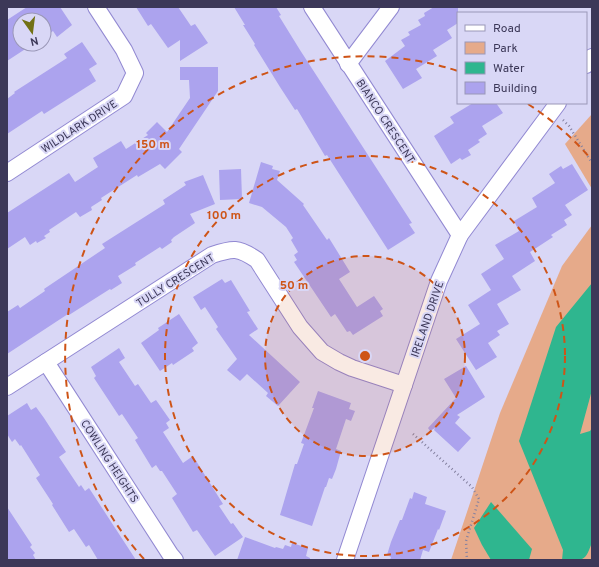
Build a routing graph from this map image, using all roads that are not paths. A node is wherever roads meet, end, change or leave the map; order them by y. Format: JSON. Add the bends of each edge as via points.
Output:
{"nodes":[{"id":1,"x":96,"y":7,"type":"edge"},
{"id":2,"x":312,"y":7,"type":"edge"},
{"id":3,"x":391,"y":7,"type":"edge"},
{"id":4,"x":348,"y":64,"type":"junction"},
{"id":5,"x":555,"y":106,"type":"edge"},
{"id":6,"x":7,"y":173,"type":"edge"},
{"id":7,"x":460,"y":235,"type":"junction"},
{"id":8,"x":46,"y":362,"type":"junction"},
{"id":9,"x":404,"y":385,"type":"junction"},
{"id":10,"x":7,"y":387,"type":"edge"},
{"id":11,"x":175,"y":560,"type":"edge"},
{"id":12,"x":345,"y":560,"type":"edge"}],
"edges":[{"from":1,"to":6,"type":"street","name":"WILDLARK DRIVE","via":[[135,72],[124,96]]},
{"from":2,"to":4,"type":"street","name":"BIANCO CRESCENT"},
{"from":3,"to":4,"type":"street"},
{"from":4,"to":7,"type":"street","name":"BIANCO CRESCENT"},
{"from":5,"to":7,"type":"street","name":"IRELAND DRIVE"},
{"from":7,"to":9,"type":"street","name":"IRELAND DRIVE","via":[[444,268]]},
{"from":8,"to":9,"type":"street","name":"TULLY CRESCENT","via":[[212,255],[234,249],[257,260],[300,327],[322,352],[352,368]]},
{"from":8,"to":10,"type":"street","name":"TULLY CRESCENT"},
{"from":8,"to":11,"type":"street","name":"COWLING HEIGHTS"},
{"from":9,"to":12,"type":"street","name":"IRELAND DRIVE"}]}
